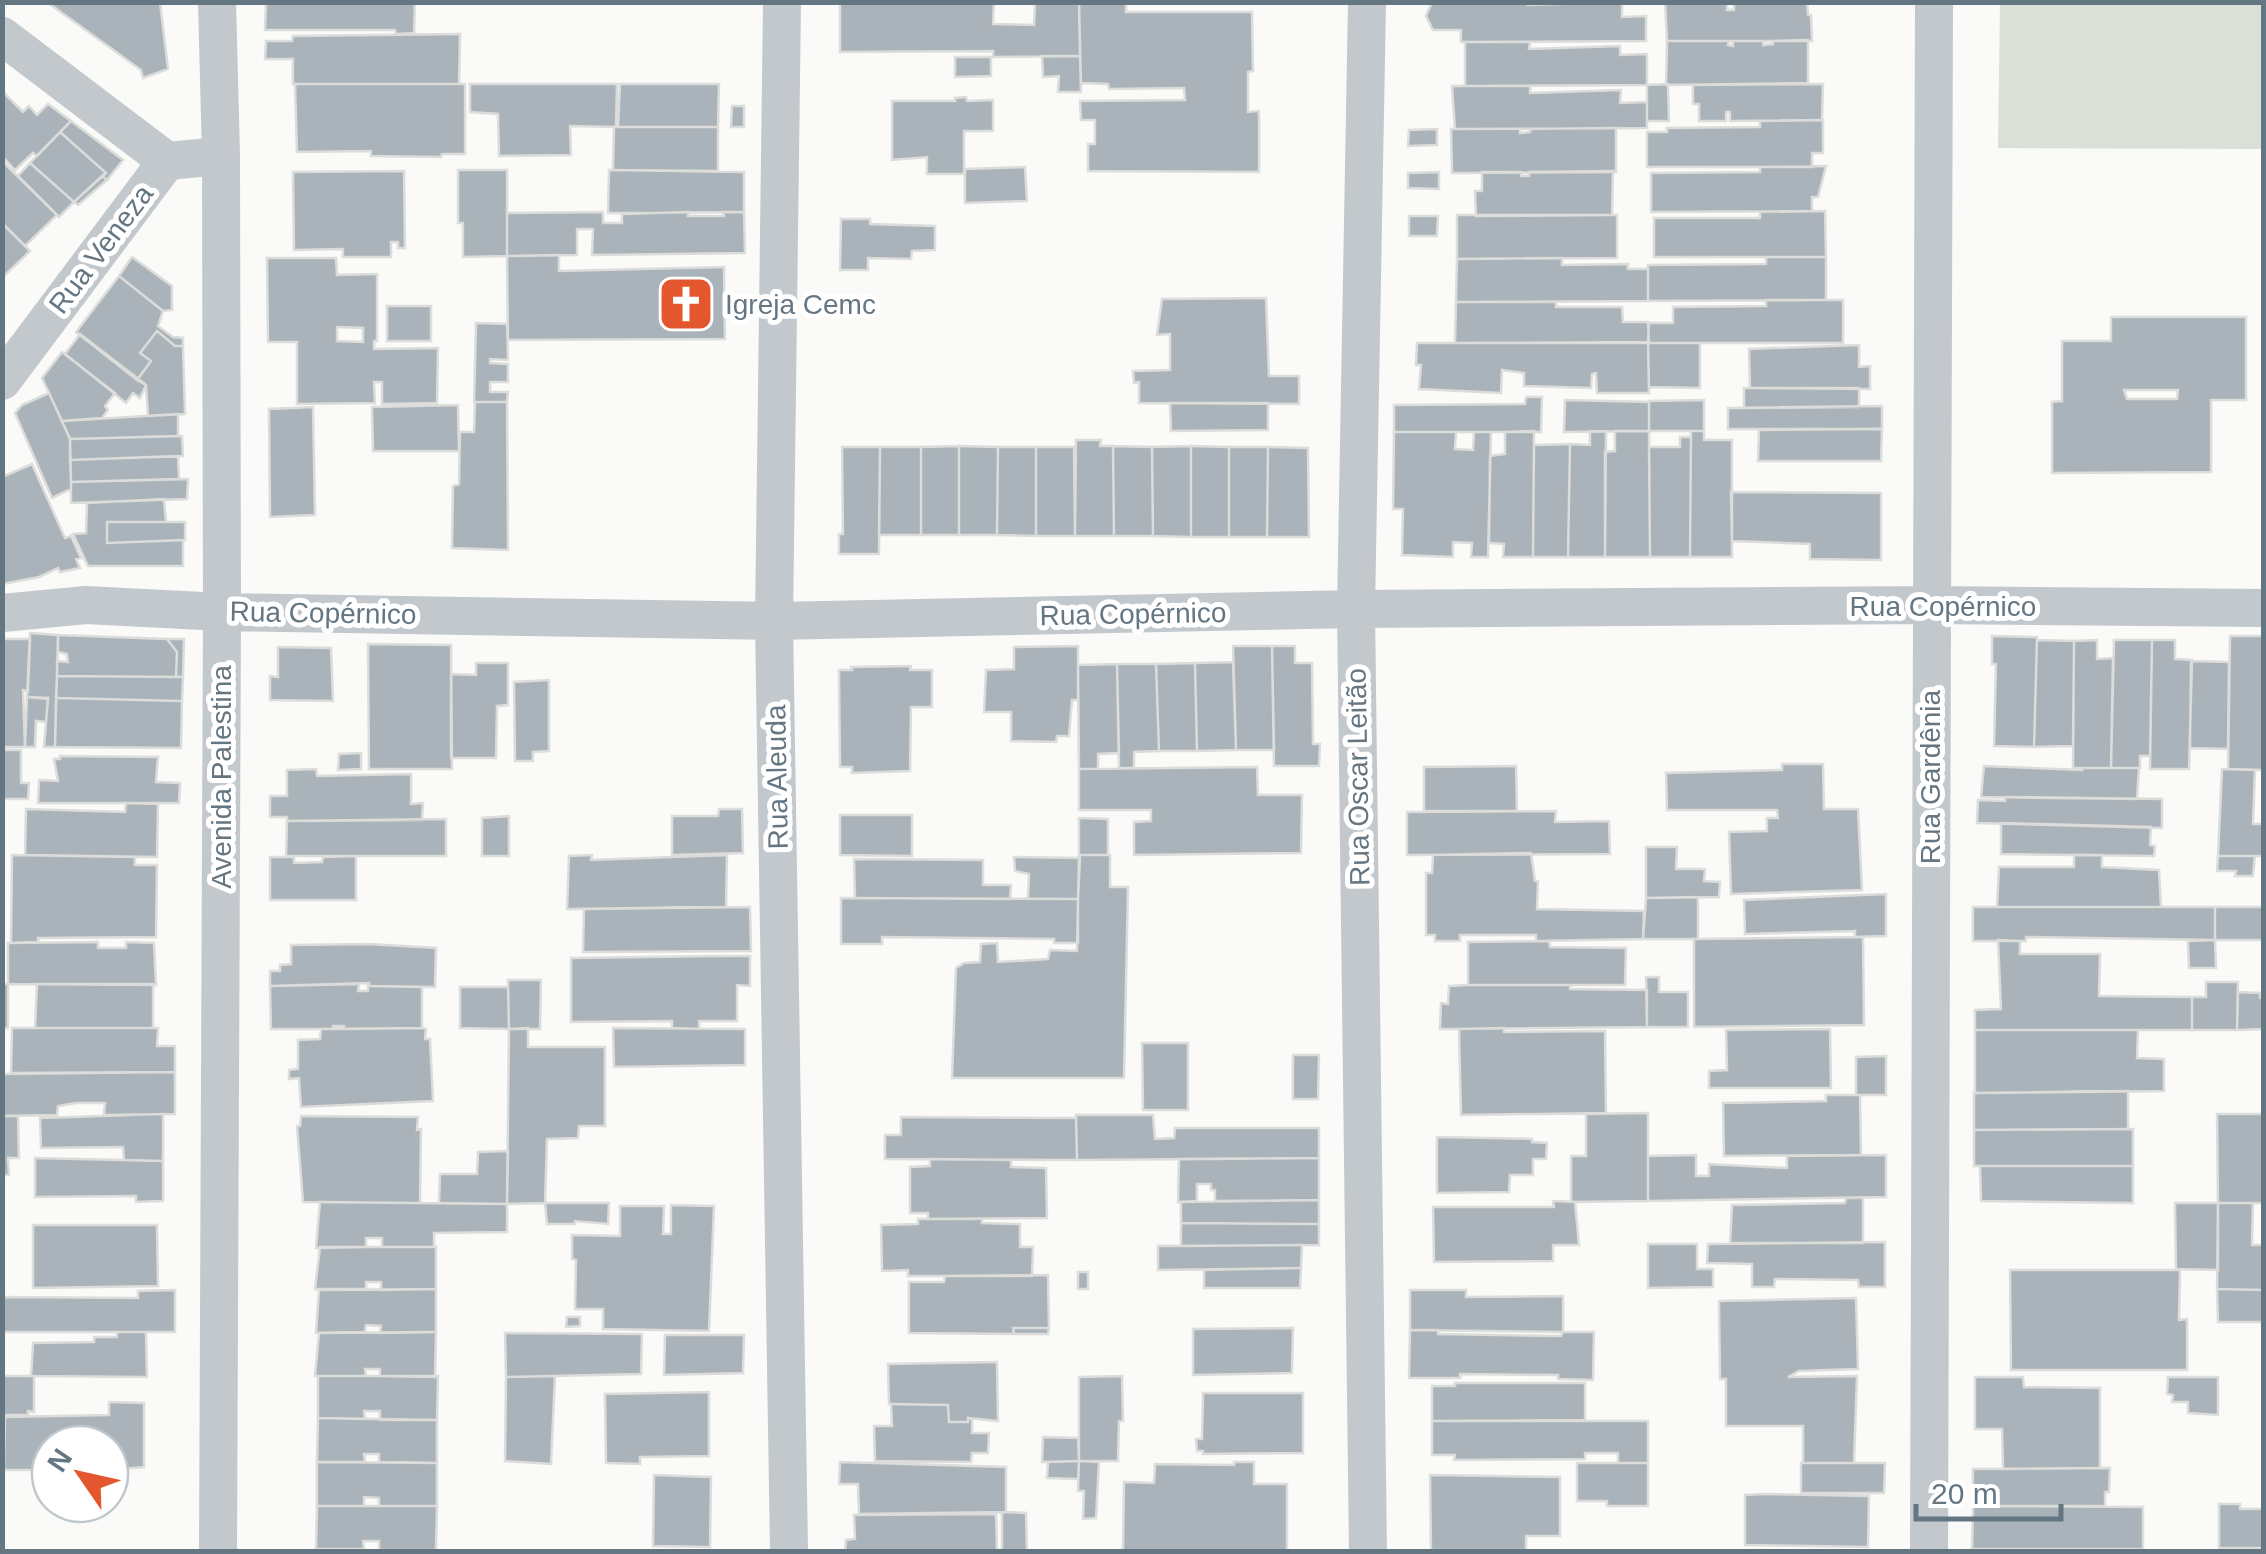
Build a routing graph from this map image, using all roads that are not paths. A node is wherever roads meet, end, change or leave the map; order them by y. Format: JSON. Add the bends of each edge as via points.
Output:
{"nodes":[{"id":1,"x":216,"y":2,"type":"edge"},
{"id":2,"x":782,"y":2,"type":"edge"},
{"id":3,"x":1366,"y":2,"type":"edge"},
{"id":4,"x":1934,"y":2,"type":"edge"},
{"id":5,"x":2,"y":36,"type":"edge"},
{"id":6,"x":221,"y":156,"type":"junction"},
{"id":7,"x":167,"y":161,"type":"junction"},
{"id":8,"x":2,"y":381,"type":"edge"},
{"id":9,"x":1931,"y":605,"type":"junction"},
{"id":10,"x":2264,"y":608,"type":"edge"},
{"id":11,"x":1356,"y":610,"type":"junction"},
{"id":12,"x":222,"y":612,"type":"junction"},
{"id":13,"x":2,"y":613,"type":"edge"},
{"id":14,"x":774,"y":620,"type":"junction"},
{"id":15,"x":218,"y":1552,"type":"edge"},
{"id":16,"x":789,"y":1552,"type":"edge"},
{"id":17,"x":1368,"y":1552,"type":"edge"},
{"id":18,"x":1929,"y":1552,"type":"edge"}],
"edges":[{"from":1,"to":6,"type":"street","name":"Avenida Palestina"},
{"from":2,"to":14,"type":"street","name":"Rua Aleuda"},
{"from":3,"to":11,"type":"street","name":"Rua Oscar Leitão"},
{"from":4,"to":9,"type":"street","name":"Rua Gardênia"},
{"from":5,"to":7,"type":"street"},
{"from":6,"to":7,"type":"street","name":"Rua Veneza"},
{"from":6,"to":12,"type":"street","name":"Avenida Palestina"},
{"from":7,"to":8,"type":"street","name":"Rua Veneza"},
{"from":9,"to":10,"type":"street","name":"Rua Copérnico"},
{"from":9,"to":11,"type":"street","name":"Rua Copérnico"},
{"from":9,"to":18,"type":"street","name":"Rua Gardênia"},
{"from":11,"to":14,"type":"street","name":"Rua Copérnico"},
{"from":11,"to":17,"type":"street","name":"Rua Oscar Leitão"},
{"from":12,"to":13,"type":"street","name":"Rua Copérnico","via":[[86,605]]},
{"from":12,"to":14,"type":"street","name":"Rua Copérnico"},
{"from":12,"to":15,"type":"street","name":"Avenida Palestina"},
{"from":14,"to":16,"type":"street","name":"Rua Aleuda"}]}
